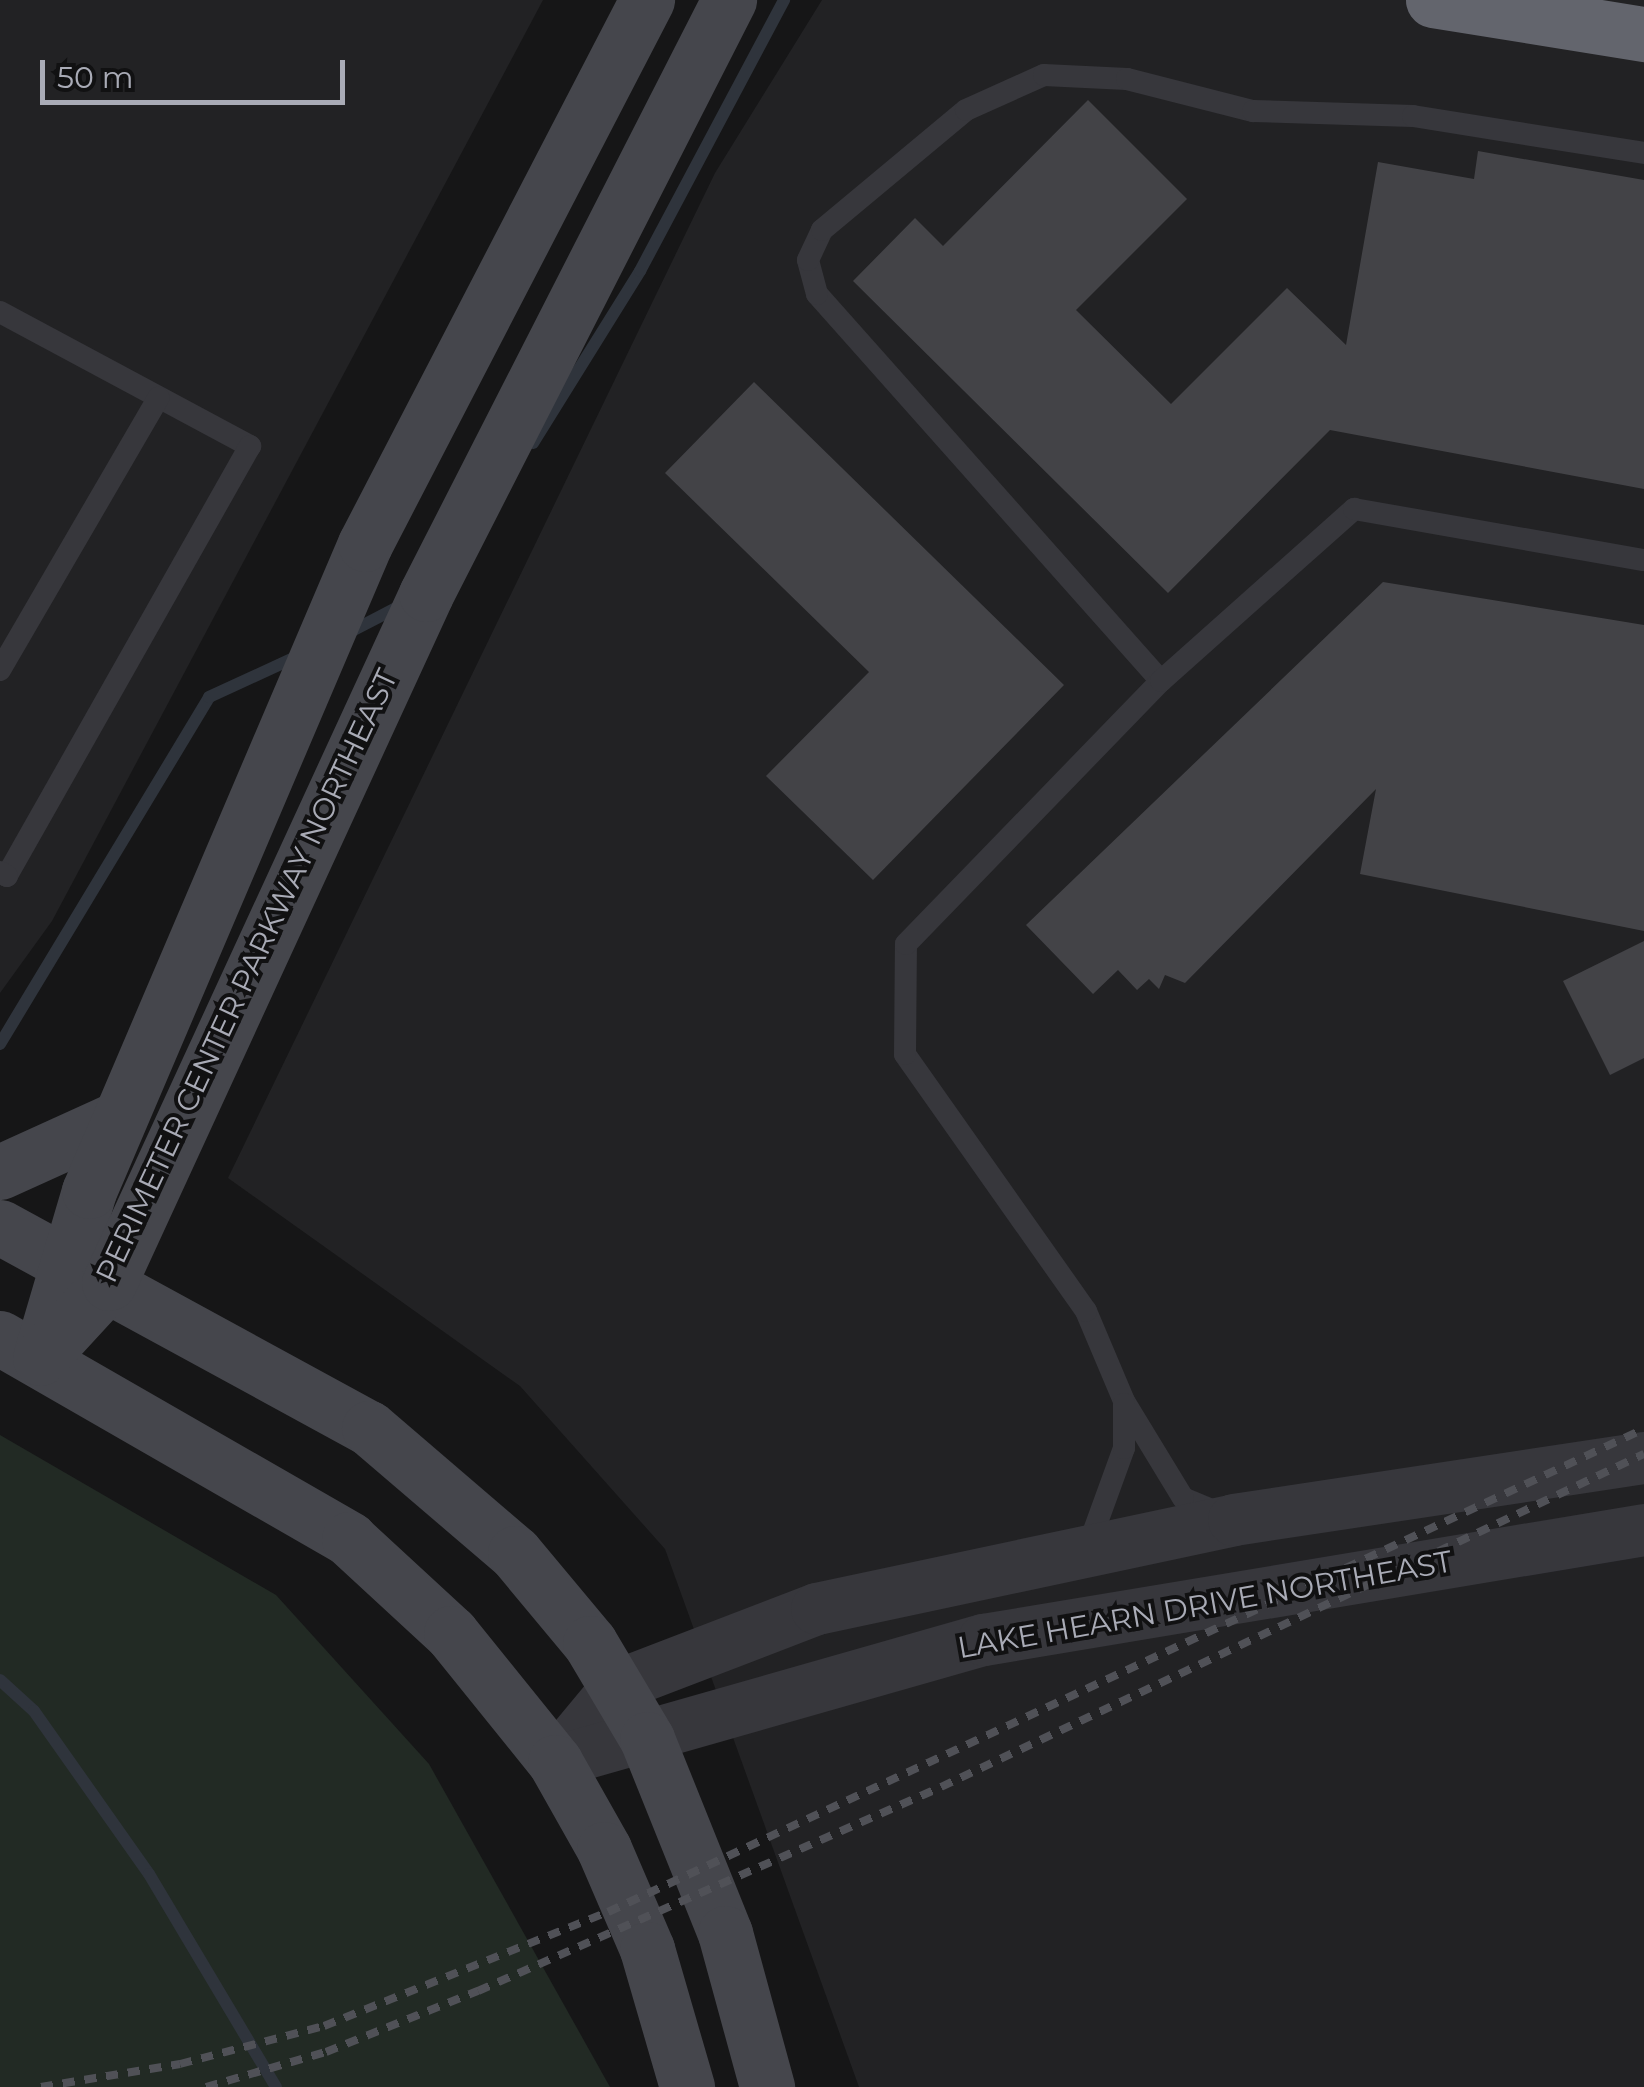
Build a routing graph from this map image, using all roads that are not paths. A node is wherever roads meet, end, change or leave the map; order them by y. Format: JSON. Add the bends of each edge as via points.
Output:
{"nodes":[{"id":1,"x":647,"y":0,"type":"edge"},
{"id":2,"x":729,"y":0,"type":"edge"},
{"id":3,"x":1432,"y":0,"type":"edge"},
{"id":4,"x":1644,"y":34,"type":"edge"},
{"id":5,"x":1644,"y":154,"type":"edge"},
{"id":6,"x":0,"y":312,"type":"edge"},
{"id":7,"x":158,"y":398,"type":"junction"},
{"id":8,"x":1644,"y":560,"type":"edge"},
{"id":9,"x":0,"y":670,"type":"edge"},
{"id":10,"x":1161,"y":681,"type":"junction"},
{"id":11,"x":0,"y":872,"type":"edge"},
{"id":12,"x":119,"y":1118,"type":"junction"},
{"id":13,"x":0,"y":1172,"type":"edge"},
{"id":14,"x":0,"y":1227,"type":"edge"},
{"id":15,"x":85,"y":1272,"type":"junction"},
{"id":16,"x":20,"y":1348,"type":"edge"},
{"id":17,"x":1124,"y":1401,"type":"junction"},
{"id":18,"x":1644,"y":1458,"type":"edge"},
{"id":19,"x":1234,"y":1520,"type":"junction"},
{"id":20,"x":1644,"y":1530,"type":"edge"},
{"id":21,"x":1088,"y":1546,"type":"junction"},
{"id":22,"x":619,"y":1685,"type":"junction"},
{"id":23,"x":646,"y":1740,"type":"junction"},
{"id":24,"x":554,"y":1762,"type":"junction"},
{"id":25,"x":686,"y":2087,"type":"edge"},
{"id":26,"x":768,"y":2087,"type":"edge"}],
"edges":[{"from":1,"to":12,"type":"main road","name":"PERIMETER CENTER PARKWAY NORTHEAST","via":[[364,544]]},
{"from":2,"to":15,"type":"main road","name":"PERIMETER CENTER PARKWAY NORTHEAST","via":[[426,594],[172,1149]]},
{"from":3,"to":4,"type":"highway"},
{"from":5,"to":10,"type":"lane","via":[[1413,116],[1253,111],[1127,79],[1044,75],[966,110],[822,230],[808,260],[818,294]]},
{"from":6,"to":7,"type":"lane"},
{"from":7,"to":9,"type":"lane"},
{"from":7,"to":11,"type":"lane","via":[[250,446],[8,876]]},
{"from":8,"to":10,"type":"lane","via":[[1354,509]]},
{"from":10,"to":17,"type":"lane","via":[[906,944],[905,1054],[1086,1310]]},
{"from":12,"to":13,"type":"main road"},
{"from":12,"to":15,"type":"main road","name":"PERIMETER CENTER PARKWAY NORTHEAST"},
{"from":14,"to":15,"type":"main road"},
{"from":15,"to":16,"type":"main road","name":"PERIMETER CENTER PARKWAY NORTHEAST"},
{"from":15,"to":22,"type":"main road","via":[[419,1465],[515,1553]]},
{"from":16,"to":24,"type":"main road","via":[[348,1539],[451,1632]]},
{"from":17,"to":19,"type":"lane","via":[[1182,1498]]},
{"from":17,"to":21,"type":"lane","via":[[1124,1448]]},
{"from":18,"to":19,"type":"street"},
{"from":19,"to":21,"type":"street"},
{"from":20,"to":23,"type":"street","name":"LAKE HEARN DRIVE NORTHEAST","via":[[984,1640]]},
{"from":21,"to":22,"type":"street","via":[[817,1609]]},
{"from":22,"to":23,"type":"main road"},
{"from":22,"to":24,"type":"street"},
{"from":23,"to":24,"type":"street","name":"LAKE HEARN DRIVE NORTHEAST"},
{"from":23,"to":26,"type":"main road","via":[[725,1933]]},
{"from":24,"to":25,"type":"main road","via":[[647,1948]]}]}
